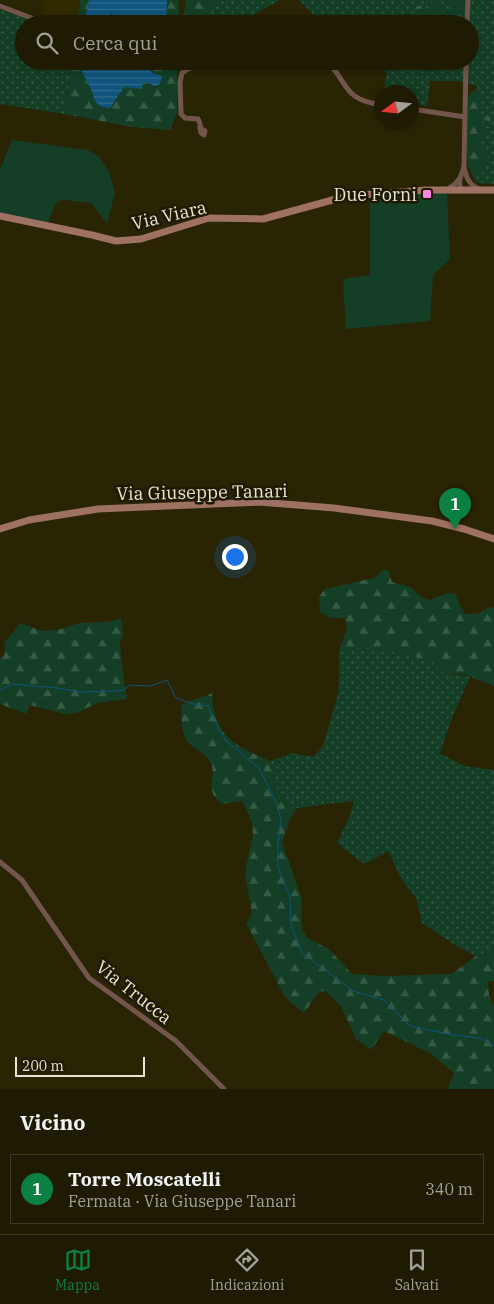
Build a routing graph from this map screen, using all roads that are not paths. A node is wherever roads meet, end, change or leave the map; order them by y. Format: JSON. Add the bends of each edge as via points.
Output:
{"nodes":[{"id":1,"x":468,"y":0,"type":"edge"},
{"id":2,"x":0,"y":6,"type":"edge"},
{"id":3,"x":24,"y":15,"type":"edge"},
{"id":4,"x":467,"y":15,"type":"edge"},
{"id":5,"x":187,"y":70,"type":"edge"},
{"id":6,"x":334,"y":70,"type":"edge"},
{"id":7,"x":466,"y":70,"type":"edge"},
{"id":8,"x":374,"y":104,"type":"edge"},
{"id":9,"x":419,"y":111,"type":"edge"},
{"id":10,"x":465,"y":117,"type":"junction"},
{"id":11,"x":200,"y":128,"type":"dead end"},
{"id":12,"x":464,"y":167,"type":"junction"},
{"id":13,"x":460,"y":177,"type":"junction"},
{"id":14,"x":469,"y":182,"type":"junction"},
{"id":15,"x":445,"y":190,"type":"junction"},
{"id":16,"x":463,"y":190,"type":"junction"},
{"id":17,"x":482,"y":190,"type":"junction"},
{"id":18,"x":494,"y":190,"type":"edge"},
{"id":19,"x":0,"y":216,"type":"edge"},
{"id":20,"x":0,"y":529,"type":"edge"},
{"id":21,"x":494,"y":539,"type":"edge"},
{"id":22,"x":0,"y":862,"type":"edge"},
{"id":23,"x":224,"y":1089,"type":"edge"}],
"edges":[{"from":1,"to":4,"type":"street"},
{"from":2,"to":3,"type":"street"},
{"from":5,"to":11,"type":"street","via":[[182,73],[180,82],[181,114],[185,118],[198,119]]},
{"from":6,"to":8,"type":"street","via":[[353,96]]},
{"from":7,"to":10,"type":"street"},
{"from":9,"to":10,"type":"street"},
{"from":10,"to":12,"type":"street"},
{"from":12,"to":13,"type":"street"},
{"from":12,"to":14,"type":"street"},
{"from":13,"to":15,"type":"street"},
{"from":13,"to":16,"type":"street"},
{"from":14,"to":16,"type":"street"},
{"from":14,"to":17,"type":"street"},
{"from":15,"to":16,"type":"main road","name":"Via Viara"},
{"from":15,"to":19,"type":"main road","name":"Via Viara","via":[[347,196],[263,218],[209,218],[141,239],[116,241]]},
{"from":16,"to":17,"type":"main road","name":"Via Viara"},
{"from":17,"to":18,"type":"main road","name":"Via Viara"},
{"from":20,"to":21,"type":"main road","name":"Via Giuseppe Tanari","via":[[28,520],[98,509],[260,502],[432,521]]},
{"from":22,"to":23,"type":"street","name":"Via Trucca","via":[[22,880],[89,978],[176,1041]]}]}
